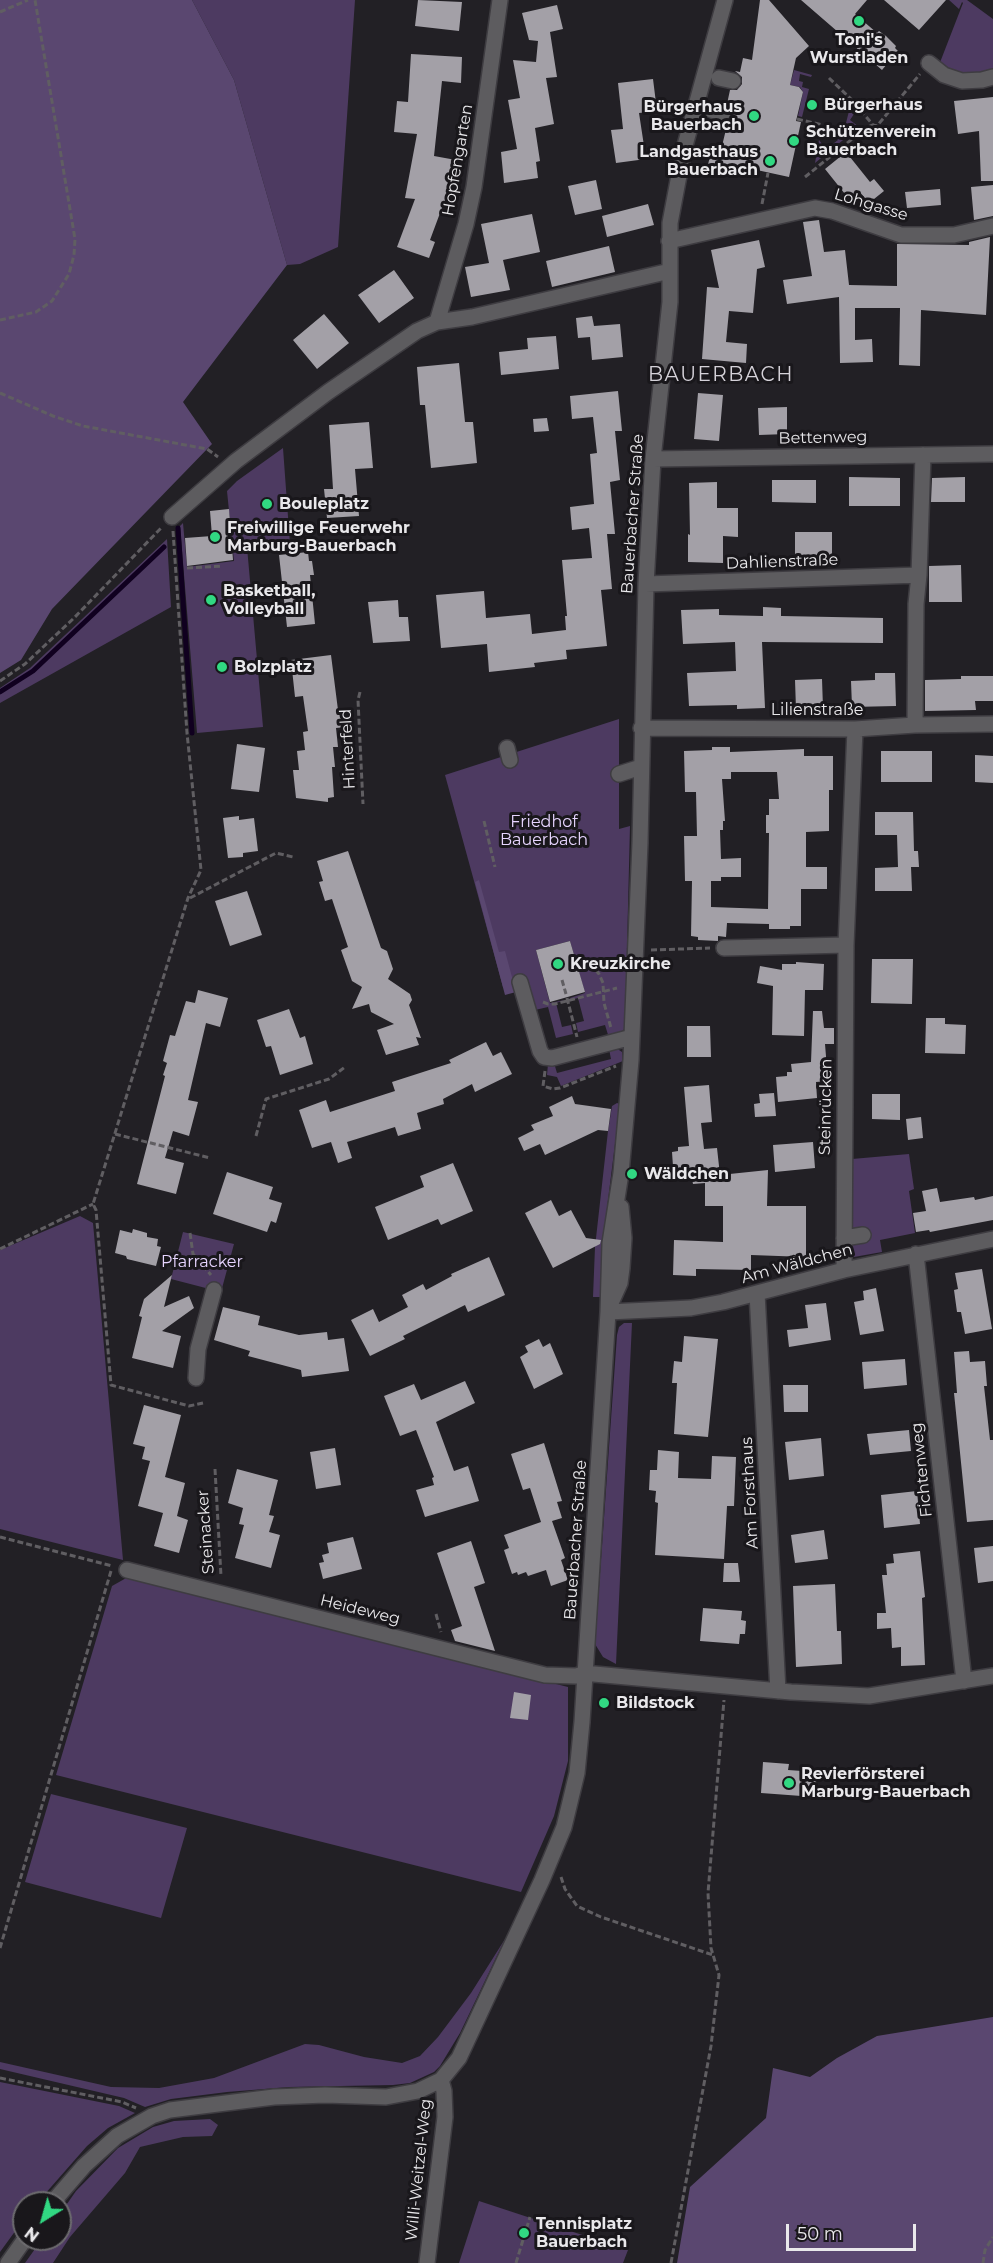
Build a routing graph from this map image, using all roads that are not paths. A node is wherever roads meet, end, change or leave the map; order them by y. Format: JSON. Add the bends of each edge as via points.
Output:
{"nodes":[{"id":1,"x":500,"y":0,"type":"edge"},
{"id":2,"x":725,"y":0,"type":"edge"},
{"id":3,"x":929,"y":63,"type":"road end"},
{"id":4,"x":993,"y":76,"type":"edge"},
{"id":5,"x":993,"y":226,"type":"edge"},
{"id":6,"x":669,"y":241,"type":"junction"},
{"id":7,"x":670,"y":271,"type":"junction"},
{"id":8,"x":437,"y":322,"type":"junction"},
{"id":9,"x":993,"y":454,"type":"edge"},
{"id":10,"x":923,"y":455,"type":"junction"},
{"id":11,"x":653,"y":459,"type":"junction"},
{"id":12,"x":172,"y":517,"type":"road end"},
{"id":13,"x":920,"y":575,"type":"junction"},
{"id":14,"x":646,"y":584,"type":"junction"},
{"id":15,"x":993,"y":724,"type":"edge"},
{"id":16,"x":915,"y":725,"type":"junction"},
{"id":17,"x":641,"y":728,"type":"junction"},
{"id":18,"x":855,"y":729,"type":"junction"},
{"id":19,"x":641,"y":767,"type":"junction"},
{"id":20,"x":619,"y":774,"type":"dead end"},
{"id":21,"x":846,"y":945,"type":"junction"},
{"id":22,"x":724,"y":948,"type":"road end"},
{"id":23,"x":520,"y":982,"type":"dead end"},
{"id":24,"x":632,"y":1037,"type":"junction"},
{"id":25,"x":863,"y":1235,"type":"dead end"},
{"id":26,"x":844,"y":1238,"type":"junction"},
{"id":27,"x":993,"y":1239,"type":"edge"},
{"id":28,"x":916,"y":1254,"type":"junction"},
{"id":29,"x":844,"y":1269,"type":"junction"},
{"id":30,"x":213,"y":1284,"type":"road end"},
{"id":31,"x":757,"y":1293,"type":"junction"},
{"id":32,"x":608,"y":1310,"type":"junction"},
{"id":33,"x":196,"y":1377,"type":"dead end"},
{"id":34,"x":127,"y":1570,"type":"dead end"},
{"id":35,"x":585,"y":1673,"type":"junction"},
{"id":36,"x":993,"y":1676,"type":"edge"},
{"id":37,"x":964,"y":1681,"type":"junction"},
{"id":38,"x":778,"y":1691,"type":"junction"},
{"id":39,"x":441,"y":2080,"type":"junction"},
{"id":40,"x":63,"y":2191,"type":"edge"},
{"id":41,"x":428,"y":2263,"type":"edge"}],
"edges":[{"from":1,"to":8,"type":"street","name":"Hopfengarten","via":[[474,187]]},
{"from":2,"to":6,"type":"street","name":"Bauerbacher Straße","via":[[710,79],[709,110],[674,192]]},
{"from":3,"to":4,"type":"street","via":[[944,75],[962,81]]},
{"from":5,"to":6,"type":"street","name":"Lohgasse","via":[[954,235],[901,235],[815,208]]},
{"from":6,"to":7,"type":"street","name":"Bauerbacher Straße"},
{"from":7,"to":8,"type":"street","via":[[493,313]]},
{"from":7,"to":11,"type":"street","name":"Bauerbacher Straße"},
{"from":8,"to":12,"type":"street","via":[[417,331],[328,392],[228,468]]},
{"from":9,"to":10,"type":"street","name":"Bettenweg"},
{"from":10,"to":11,"type":"street","name":"Bettenweg"},
{"from":10,"to":13,"type":"street"},
{"from":11,"to":14,"type":"street","name":"Bauerbacher Straße"},
{"from":13,"to":14,"type":"street","name":"Dahlienstraße"},
{"from":13,"to":16,"type":"street","via":[[916,604]]},
{"from":14,"to":17,"type":"street","name":"Bauerbacher Straße"},
{"from":15,"to":16,"type":"street","name":"Lilienstraße"},
{"from":16,"to":18,"type":"street","name":"Lilienstraße"},
{"from":17,"to":18,"type":"street","name":"Lilienstraße"},
{"from":17,"to":19,"type":"street","name":"Bauerbacher Straße"},
{"from":18,"to":21,"type":"street","name":"Steinrücken"},
{"from":19,"to":20,"type":"street"},
{"from":19,"to":24,"type":"street","name":"Bauerbacher Straße"},
{"from":21,"to":22,"type":"street"},
{"from":21,"to":26,"type":"street","name":"Steinrücken"},
{"from":23,"to":24,"type":"street","via":[[542,1056],[550,1059]]},
{"from":24,"to":32,"type":"street","name":"Bauerbacher Straße","via":[[619,1189],[610,1243]]},
{"from":25,"to":26,"type":"street"},
{"from":26,"to":29,"type":"street","name":"Steinrücken"},
{"from":27,"to":28,"type":"street","name":"Am Wäldchen"},
{"from":28,"to":29,"type":"street","name":"Am Wäldchen"},
{"from":28,"to":37,"type":"street","name":"Fichtenweg"},
{"from":29,"to":31,"type":"street","name":"Am Wäldchen"},
{"from":30,"to":33,"type":"street","via":[[198,1349]]},
{"from":31,"to":32,"type":"street","name":"Am Wäldchen","via":[[691,1308]]},
{"from":31,"to":38,"type":"street","name":"Am Forsthaus"},
{"from":32,"to":35,"type":"street","name":"Bauerbacher Straße"},
{"from":34,"to":35,"type":"street","name":"Heideweg","via":[[545,1675]]},
{"from":35,"to":38,"type":"street"},
{"from":35,"to":39,"type":"street","name":"Bauerbacher Straße","via":[[577,1773],[564,1827],[459,2058]]},
{"from":36,"to":37,"type":"street"},
{"from":37,"to":38,"type":"street","via":[[869,1696]]},
{"from":39,"to":40,"type":"street","via":[[418,2091],[386,2097],[274,2097],[170,2110],[117,2136]]},
{"from":39,"to":41,"type":"street","name":"Willi-Weitzel-Weg","via":[[445,2117]]}]}
